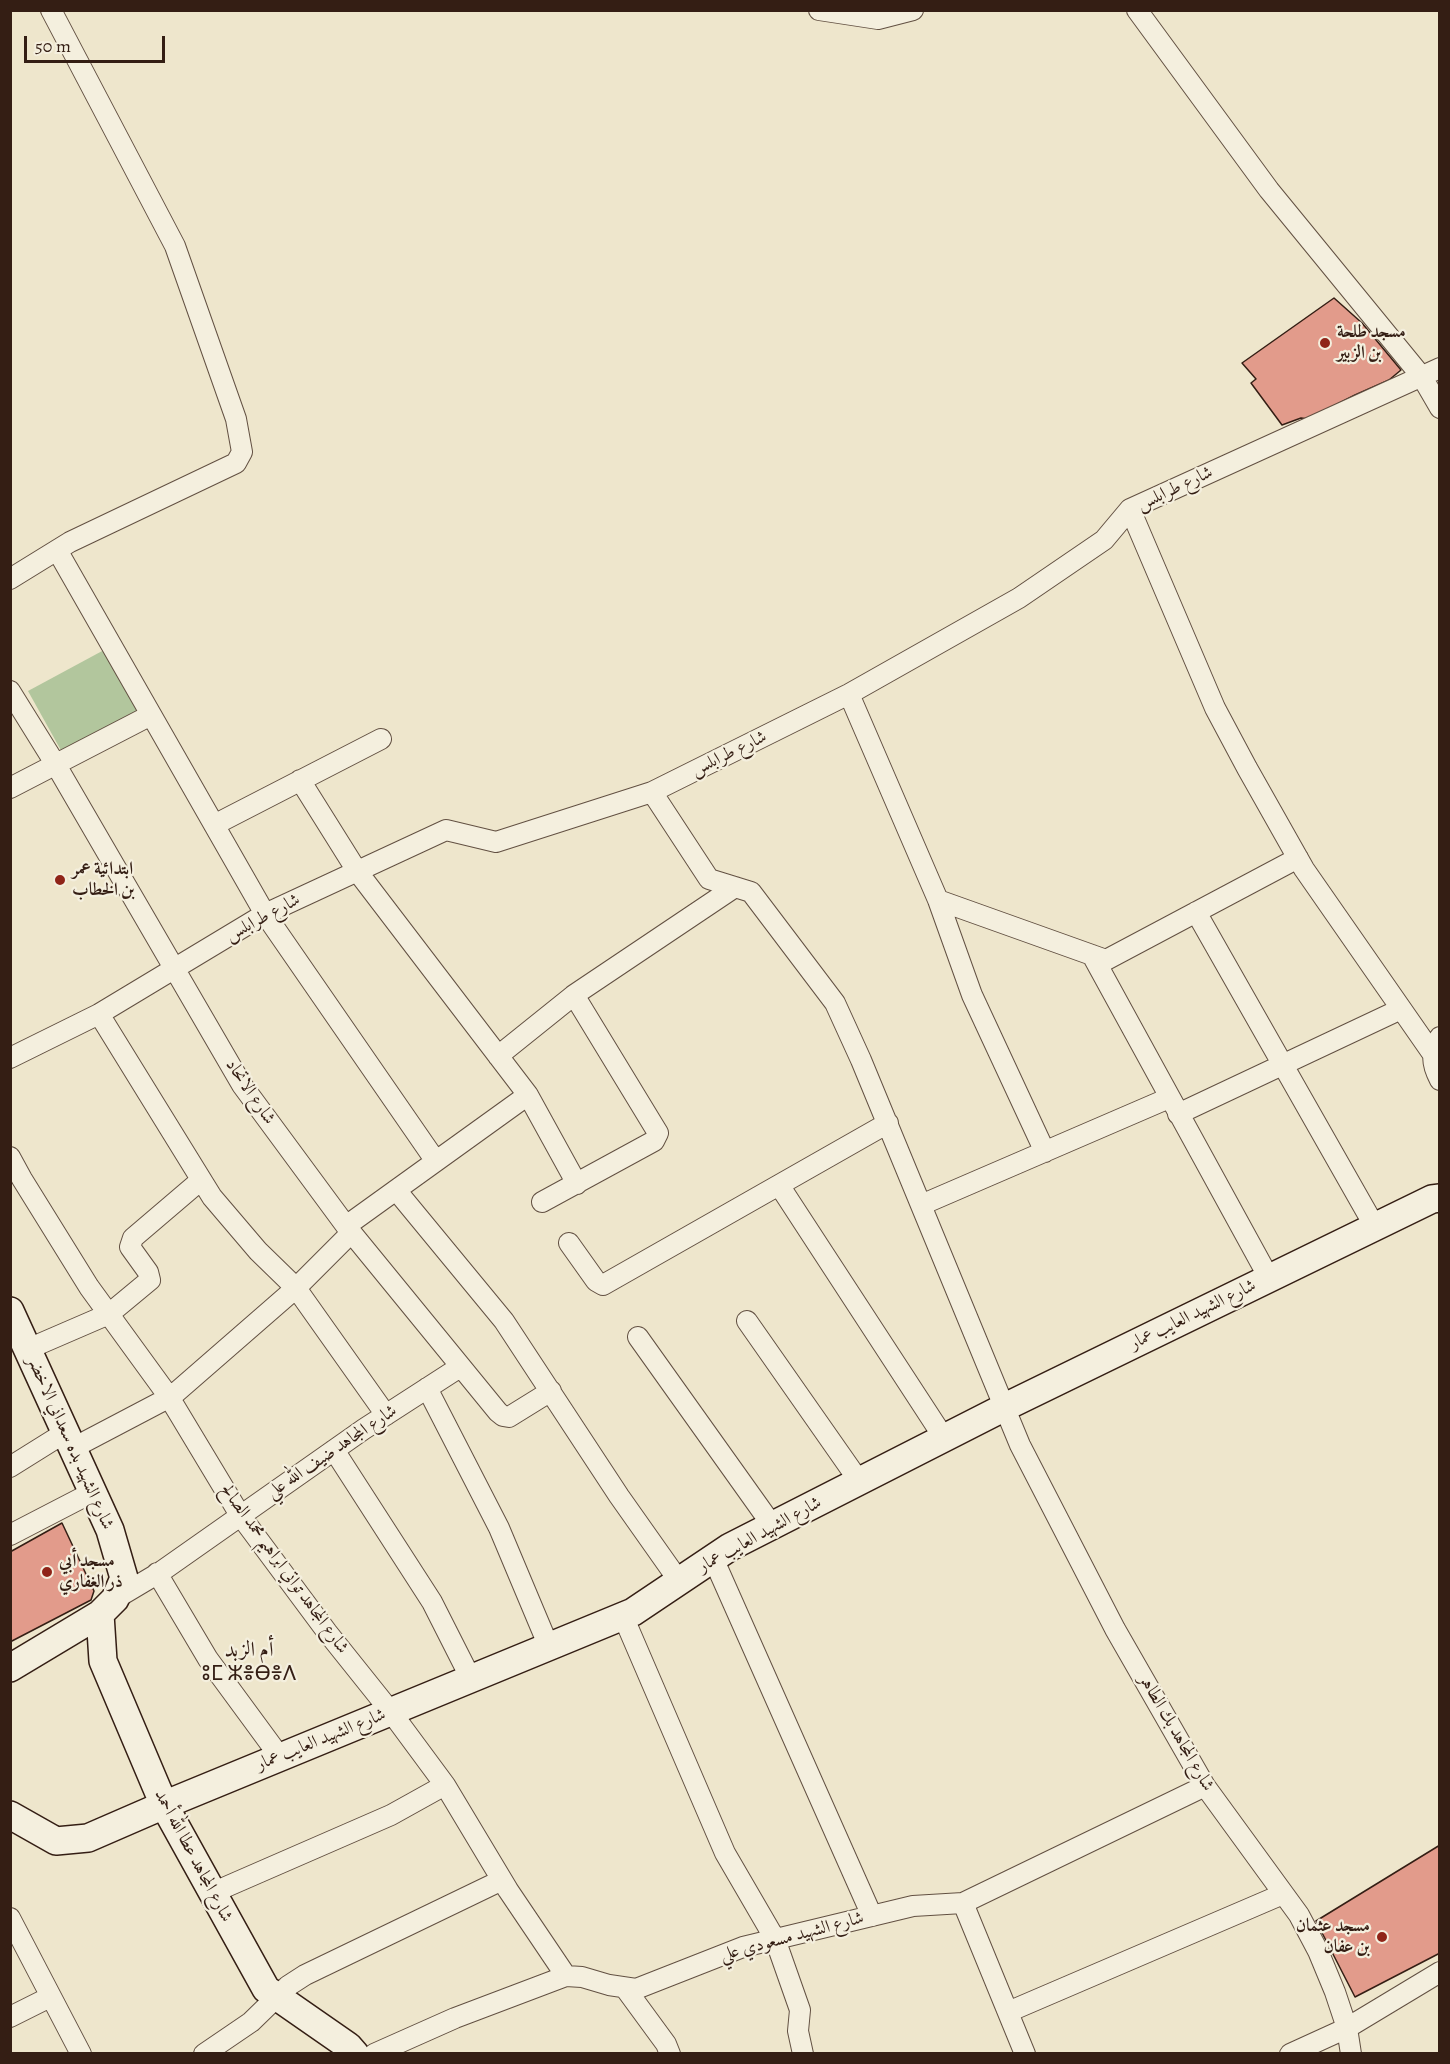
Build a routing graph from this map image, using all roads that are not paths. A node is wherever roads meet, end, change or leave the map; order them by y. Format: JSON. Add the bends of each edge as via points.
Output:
{"nodes":[{"id":1,"x":51,"y":10,"type":"edge"},
{"id":2,"x":819,"y":10,"type":"edge"},
{"id":3,"x":913,"y":10,"type":"edge"},
{"id":4,"x":1137,"y":10,"type":"edge"},
{"id":5,"x":1440,"y":368,"type":"edge"},
{"id":6,"x":1422,"y":377,"type":"junction"},
{"id":7,"x":1440,"y":408,"type":"edge"},
{"id":8,"x":1130,"y":509,"type":"junction"},
{"id":9,"x":57,"y":550,"type":"junction"},
{"id":10,"x":10,"y":579,"type":"edge"},
{"id":11,"x":10,"y":691,"type":"edge"},
{"id":12,"x":849,"y":694,"type":"junction"},
{"id":13,"x":152,"y":715,"type":"junction"},
{"id":14,"x":381,"y":739,"type":"dead end"},
{"id":15,"x":56,"y":765,"type":"junction"},
{"id":16,"x":300,"y":780,"type":"junction"},
{"id":17,"x":10,"y":788,"type":"edge"},
{"id":18,"x":652,"y":792,"type":"junction"},
{"id":19,"x":214,"y":825,"type":"junction"},
{"id":20,"x":1298,"y":858,"type":"junction"},
{"id":21,"x":357,"y":871,"type":"junction"},
{"id":22,"x":735,"y":887,"type":"junction"},
{"id":23,"x":938,"y":900,"type":"junction"},
{"id":24,"x":1196,"y":912,"type":"junction"},
{"id":25,"x":264,"y":914,"type":"junction"},
{"id":26,"x":1092,"y":955,"type":"junction"},
{"id":27,"x":174,"y":967,"type":"junction"},
{"id":28,"x":574,"y":996,"type":"junction"},
{"id":29,"x":1401,"y":1009,"type":"junction"},
{"id":30,"x":99,"y":1014,"type":"junction"},
{"id":31,"x":1436,"y":1045,"type":"edge"},
{"id":32,"x":498,"y":1056,"type":"junction"},
{"id":33,"x":10,"y":1058,"type":"edge"},
{"id":34,"x":1283,"y":1065,"type":"junction"},
{"id":35,"x":1440,"y":1080,"type":"edge"},
{"id":36,"x":528,"y":1095,"type":"junction"},
{"id":37,"x":1174,"y":1106,"type":"junction"},
{"id":38,"x":888,"y":1123,"type":"junction"},
{"id":39,"x":1045,"y":1152,"type":"junction"},
{"id":40,"x":10,"y":1157,"type":"edge"},
{"id":41,"x":435,"y":1160,"type":"junction"},
{"id":42,"x":201,"y":1180,"type":"junction"},
{"id":43,"x":577,"y":1184,"type":"junction"},
{"id":44,"x":780,"y":1185,"type":"junction"},
{"id":45,"x":396,"y":1190,"type":"junction"},
{"id":46,"x":1436,"y":1199,"type":"edge"},
{"id":47,"x":542,"y":1202,"type":"dead end"},
{"id":48,"x":921,"y":1205,"type":"junction"},
{"id":49,"x":1375,"y":1227,"type":"junction"},
{"id":50,"x":348,"y":1230,"type":"junction"},
{"id":51,"x":569,"y":1243,"type":"dead end"},
{"id":52,"x":1269,"y":1278,"type":"junction"},
{"id":53,"x":296,"y":1288,"type":"junction"},
{"id":54,"x":10,"y":1311,"type":"edge"},
{"id":55,"x":109,"y":1314,"type":"junction"},
{"id":56,"x":747,"y":1321,"type":"dead end"},
{"id":57,"x":638,"y":1337,"type":"dead end"},
{"id":58,"x":21,"y":1346,"type":"edge"},
{"id":59,"x":460,"y":1367,"type":"junction"},
{"id":60,"x":427,"y":1388,"type":"junction"},
{"id":61,"x":551,"y":1391,"type":"junction"},
{"id":62,"x":169,"y":1397,"type":"junction"},
{"id":63,"x":1005,"y":1407,"type":"junction"},
{"id":64,"x":386,"y":1415,"type":"junction"},
{"id":65,"x":944,"y":1438,"type":"junction"},
{"id":66,"x":70,"y":1440,"type":"junction"},
{"id":67,"x":334,"y":1450,"type":"junction"},
{"id":68,"x":10,"y":1467,"type":"edge"},
{"id":69,"x":859,"y":1481,"type":"junction"},
{"id":70,"x":93,"y":1492,"type":"junction"},
{"id":71,"x":240,"y":1515,"type":"junction"},
{"id":72,"x":772,"y":1525,"type":"junction"},
{"id":73,"x":10,"y":1535,"type":"edge"},
{"id":74,"x":713,"y":1558,"type":"junction"},
{"id":75,"x":157,"y":1573,"type":"junction"},
{"id":76,"x":679,"y":1581,"type":"junction"},
{"id":77,"x":113,"y":1597,"type":"junction"},
{"id":78,"x":623,"y":1616,"type":"junction"},
{"id":79,"x":549,"y":1647,"type":"junction"},
{"id":80,"x":10,"y":1668,"type":"edge"},
{"id":81,"x":471,"y":1679,"type":"junction"},
{"id":82,"x":391,"y":1712,"type":"junction"},
{"id":83,"x":280,"y":1757,"type":"junction"},
{"id":84,"x":446,"y":1785,"type":"junction"},
{"id":85,"x":1205,"y":1786,"type":"junction"},
{"id":86,"x":164,"y":1805,"type":"junction"},
{"id":87,"x":10,"y":1815,"type":"edge"},
{"id":88,"x":502,"y":1880,"type":"junction"},
{"id":89,"x":212,"y":1893,"type":"junction"},
{"id":90,"x":1283,"y":1894,"type":"junction"},
{"id":91,"x":963,"y":1903,"type":"junction"},
{"id":92,"x":872,"y":1916,"type":"junction"},
{"id":93,"x":10,"y":1918,"type":"edge"},
{"id":94,"x":775,"y":1939,"type":"junction"},
{"id":95,"x":1440,"y":1972,"type":"edge"},
{"id":96,"x":566,"y":1976,"type":"junction"},
{"id":97,"x":625,"y":1989,"type":"junction"},
{"id":98,"x":50,"y":1997,"type":"junction"},
{"id":99,"x":277,"y":1997,"type":"junction"},
{"id":100,"x":1008,"y":2012,"type":"junction"},
{"id":101,"x":10,"y":2017,"type":"edge"},
{"id":102,"x":1347,"y":2028,"type":"junction"},
{"id":103,"x":81,"y":2054,"type":"edge"},
{"id":104,"x":204,"y":2054,"type":"edge"},
{"id":105,"x":355,"y":2054,"type":"edge"},
{"id":106,"x":374,"y":2054,"type":"edge"},
{"id":107,"x":670,"y":2054,"type":"edge"},
{"id":108,"x":803,"y":2054,"type":"edge"},
{"id":109,"x":1025,"y":2054,"type":"edge"},
{"id":110,"x":1290,"y":2054,"type":"edge"},
{"id":111,"x":1351,"y":2054,"type":"edge"}],
"edges":[{"from":1,"to":9,"type":"street","via":[[175,246],[236,419],[242,452],[236,463]]},
{"from":2,"to":3,"type":"street","via":[[878,19]]},
{"from":4,"to":6,"type":"street","via":[[1269,190]]},
{"from":5,"to":6,"type":"street","name":"شارع طرابلس"},
{"from":6,"to":7,"type":"street"},
{"from":6,"to":8,"type":"street","name":"شارع طرابلس"},
{"from":8,"to":12,"type":"street","name":"شارع طرابلس","via":[[1104,540],[1019,598]]},
{"from":8,"to":20,"type":"street","via":[[1215,708]]},
{"from":9,"to":10,"type":"street"},
{"from":9,"to":13,"type":"street"},
{"from":11,"to":15,"type":"street","name":"شارع الاتحاد"},
{"from":12,"to":18,"type":"street","name":"شارع طرابلس"},
{"from":12,"to":23,"type":"street"},
{"from":13,"to":15,"type":"street"},
{"from":13,"to":19,"type":"street"},
{"from":14,"to":16,"type":"street"},
{"from":15,"to":17,"type":"street"},
{"from":15,"to":27,"type":"street","name":"شارع الاتحاد"},
{"from":16,"to":19,"type":"street"},
{"from":16,"to":21,"type":"street"},
{"from":18,"to":21,"type":"street","name":"شارع طرابلس","via":[[496,842],[446,830]]},
{"from":18,"to":22,"type":"street","name":"شارع المجاهد بك الطاهر","via":[[709,879]]},
{"from":19,"to":25,"type":"street"},
{"from":20,"to":24,"type":"street"},
{"from":20,"to":29,"type":"street"},
{"from":21,"to":25,"type":"street","name":"شارع طرابلس"},
{"from":21,"to":32,"type":"street"},
{"from":22,"to":28,"type":"street"},
{"from":22,"to":38,"type":"street","name":"شارع المجاهد بك الطاهر","via":[[751,892],[835,1003]]},
{"from":23,"to":26,"type":"street"},
{"from":23,"to":39,"type":"street","via":[[972,995]]},
{"from":24,"to":26,"type":"street","via":[[1106,960]]},
{"from":24,"to":34,"type":"street"},
{"from":25,"to":27,"type":"street","name":"شارع طرابلس"},
{"from":25,"to":41,"type":"street"},
{"from":26,"to":37,"type":"street"},
{"from":27,"to":30,"type":"street","name":"شارع طرابلس"},
{"from":27,"to":50,"type":"street","name":"شارع الاتحاد","via":[[242,1085]]},
{"from":28,"to":32,"type":"street"},
{"from":28,"to":43,"type":"street","via":[[658,1133],[654,1141]]},
{"from":29,"to":31,"type":"street"},
{"from":29,"to":34,"type":"street"},
{"from":30,"to":33,"type":"street","name":"شارع طرابلس"},
{"from":30,"to":42,"type":"street"},
{"from":31,"to":35,"type":"street","via":[[1433,1068]]},
{"from":32,"to":36,"type":"street"},
{"from":34,"to":37,"type":"street"},
{"from":34,"to":49,"type":"street"},
{"from":36,"to":41,"type":"street"},
{"from":36,"to":43,"type":"street"},
{"from":37,"to":39,"type":"street"},
{"from":37,"to":52,"type":"street"},
{"from":38,"to":44,"type":"street"},
{"from":38,"to":48,"type":"street","name":"شارع المجاهد بك الطاهر"},
{"from":39,"to":48,"type":"street"},
{"from":40,"to":55,"type":"street","name":"شارع المجاهد تواتي ابراهيم محمد الصالح"},
{"from":41,"to":45,"type":"street"},
{"from":42,"to":53,"type":"street","via":[[258,1251]]},
{"from":42,"to":55,"type":"street","via":[[133,1238],[130,1247],[150,1280]]},
{"from":43,"to":47,"type":"street"},
{"from":44,"to":51,"type":"street","via":[[603,1285]]},
{"from":44,"to":65,"type":"street"},
{"from":45,"to":50,"type":"street"},
{"from":45,"to":61,"type":"street","via":[[504,1321]]},
{"from":46,"to":49,"type":"street","name":"شارع الشهيد العايب عمار"},
{"from":48,"to":63,"type":"street","name":"شارع المجاهد بك الطاهر"},
{"from":49,"to":52,"type":"street","name":"شارع الشهيد العايب عمار"},
{"from":50,"to":53,"type":"street"},
{"from":50,"to":59,"type":"street","name":"شارع الاتحاد"},
{"from":52,"to":63,"type":"street","name":"شارع الشهيد العايب عمار"},
{"from":53,"to":62,"type":"street"},
{"from":53,"to":64,"type":"street"},
{"from":54,"to":58,"type":"street","name":"شارع الشهيد بده سعداني الاخضر"},
{"from":55,"to":58,"type":"street"},
{"from":55,"to":62,"type":"street","name":"شارع المجاهد تواتي ابراهيم محمد الصالح"},
{"from":56,"to":69,"type":"street"},
{"from":57,"to":72,"type":"street"},
{"from":58,"to":66,"type":"street","name":"شارع الشهيد بده سعداني الاخضر"},
{"from":59,"to":60,"type":"street","name":"شارع المجاهد ضيف الله علي"},
{"from":59,"to":61,"type":"street","name":"شارع الاتحاد","via":[[503,1416],[509,1417]]},
{"from":60,"to":64,"type":"street","name":"شارع المجاهد ضيف الله علي"},
{"from":60,"to":79,"type":"street","via":[[499,1528]]},
{"from":61,"to":76,"type":"street"},
{"from":62,"to":66,"type":"street"},
{"from":62,"to":71,"type":"street","name":"شارع المجاهد تواتي ابراهيم محمد الصالح"},
{"from":63,"to":65,"type":"street","name":"شارع الشهيد العايب عمار"},
{"from":63,"to":85,"type":"street","name":"شارع المجاهد بك الطاهر","via":[[1020,1445],[1115,1629]]},
{"from":64,"to":67,"type":"street","name":"شارع المجاهد ضيف الله علي"},
{"from":65,"to":69,"type":"street","name":"شارع الشهيد العايب عمار"},
{"from":66,"to":68,"type":"street"},
{"from":66,"to":70,"type":"street","name":"شارع الشهيد بده سعداني الاخضر"},
{"from":67,"to":71,"type":"street","name":"شارع المجاهد ضيف الله علي"},
{"from":67,"to":81,"type":"street","via":[[432,1602]]},
{"from":69,"to":72,"type":"street","name":"شارع الشهيد العايب عمار"},
{"from":70,"to":73,"type":"street"},
{"from":70,"to":77,"type":"street","name":"شارع الشهيد بده سعداني الاخضر","via":[[110,1530]]},
{"from":71,"to":75,"type":"street","name":"شارع المجاهد ضيف الله علي"},
{"from":71,"to":82,"type":"street","name":"شارع المجاهد تواتي ابراهيم محمد الصالح"},
{"from":72,"to":74,"type":"street","name":"شارع الشهيد العايب عمار"},
{"from":74,"to":76,"type":"street","name":"شارع الشهيد العايب عمار"},
{"from":74,"to":92,"type":"street"},
{"from":75,"to":77,"type":"street","name":"شارع المجاهد ضيف الله علي"},
{"from":75,"to":83,"type":"street","via":[[208,1659]]},
{"from":76,"to":78,"type":"street","name":"شارع الشهيد العايب عمار"},
{"from":77,"to":80,"type":"street"},
{"from":77,"to":86,"type":"street","name":"شارع المجاهد عطا الله أحمد","via":[[103,1661]]},
{"from":78,"to":79,"type":"street","name":"شارع الشهيد العايب عمار"},
{"from":78,"to":94,"type":"street","via":[[725,1853]]},
{"from":79,"to":81,"type":"street","name":"شارع الشهيد العايب عمار"},
{"from":81,"to":82,"type":"street","name":"شارع الشهيد العايب عمار"},
{"from":82,"to":83,"type":"street","name":"شارع الشهيد العايب عمار"},
{"from":82,"to":84,"type":"street","name":"شارع المجاهد تواتي ابراهيم محمد الصالح"},
{"from":83,"to":86,"type":"street","name":"شارع الشهيد العايب عمار"},
{"from":84,"to":88,"type":"street","name":"شارع المجاهد تواتي ابراهيم محمد الصالح"},
{"from":84,"to":89,"type":"street","via":[[391,1815]]},
{"from":85,"to":90,"type":"street","name":"شارع المجاهد بك الطاهر"},
{"from":85,"to":91,"type":"street","name":"شارع الشهيد مسعودي علي"},
{"from":86,"to":87,"type":"street","name":"شارع الشهيد العايب عمار","via":[[88,1838],[56,1841]]},
{"from":86,"to":89,"type":"street","name":"شارع المجاهد عطا الله أحمد"},
{"from":88,"to":96,"type":"street","name":"شارع المجاهد تواتي ابراهيم محمد الصالح"},
{"from":88,"to":99,"type":"street","via":[[305,1975]]},
{"from":89,"to":99,"type":"street","name":"شارع المجاهد عطا الله أحمد","via":[[266,1989]]},
{"from":90,"to":100,"type":"street"},
{"from":90,"to":102,"type":"street","name":"شارع المجاهد بك الطاهر","via":[[1318,1951]]},
{"from":91,"to":92,"type":"street","name":"شارع الشهيد مسعودي علي","via":[[913,1906]]},
{"from":91,"to":100,"type":"street"},
{"from":92,"to":94,"type":"street","name":"شارع الشهيد مسعودي علي"},
{"from":93,"to":98,"type":"street"},
{"from":94,"to":97,"type":"street","name":"شارع الشهيد مسعودي علي","via":[[743,1947],[636,1989]]},
{"from":94,"to":108,"type":"street","via":[[801,2010],[798,2031]]},
{"from":95,"to":102,"type":"street"},
{"from":96,"to":97,"type":"street","name":"شارع الشهيد مسعودي علي"},
{"from":96,"to":106,"type":"street","name":"شارع الشهيد مسعودي علي"},
{"from":97,"to":107,"type":"street"},
{"from":98,"to":101,"type":"street"},
{"from":98,"to":103,"type":"street"},
{"from":99,"to":104,"type":"street","via":[[251,2022]]},
{"from":99,"to":105,"type":"street","name":"شارع المجاهد عطا الله أحمد"},
{"from":100,"to":109,"type":"street"},
{"from":102,"to":110,"type":"street"},
{"from":102,"to":111,"type":"street","name":"شارع المجاهد بك الطاهر"}]}
